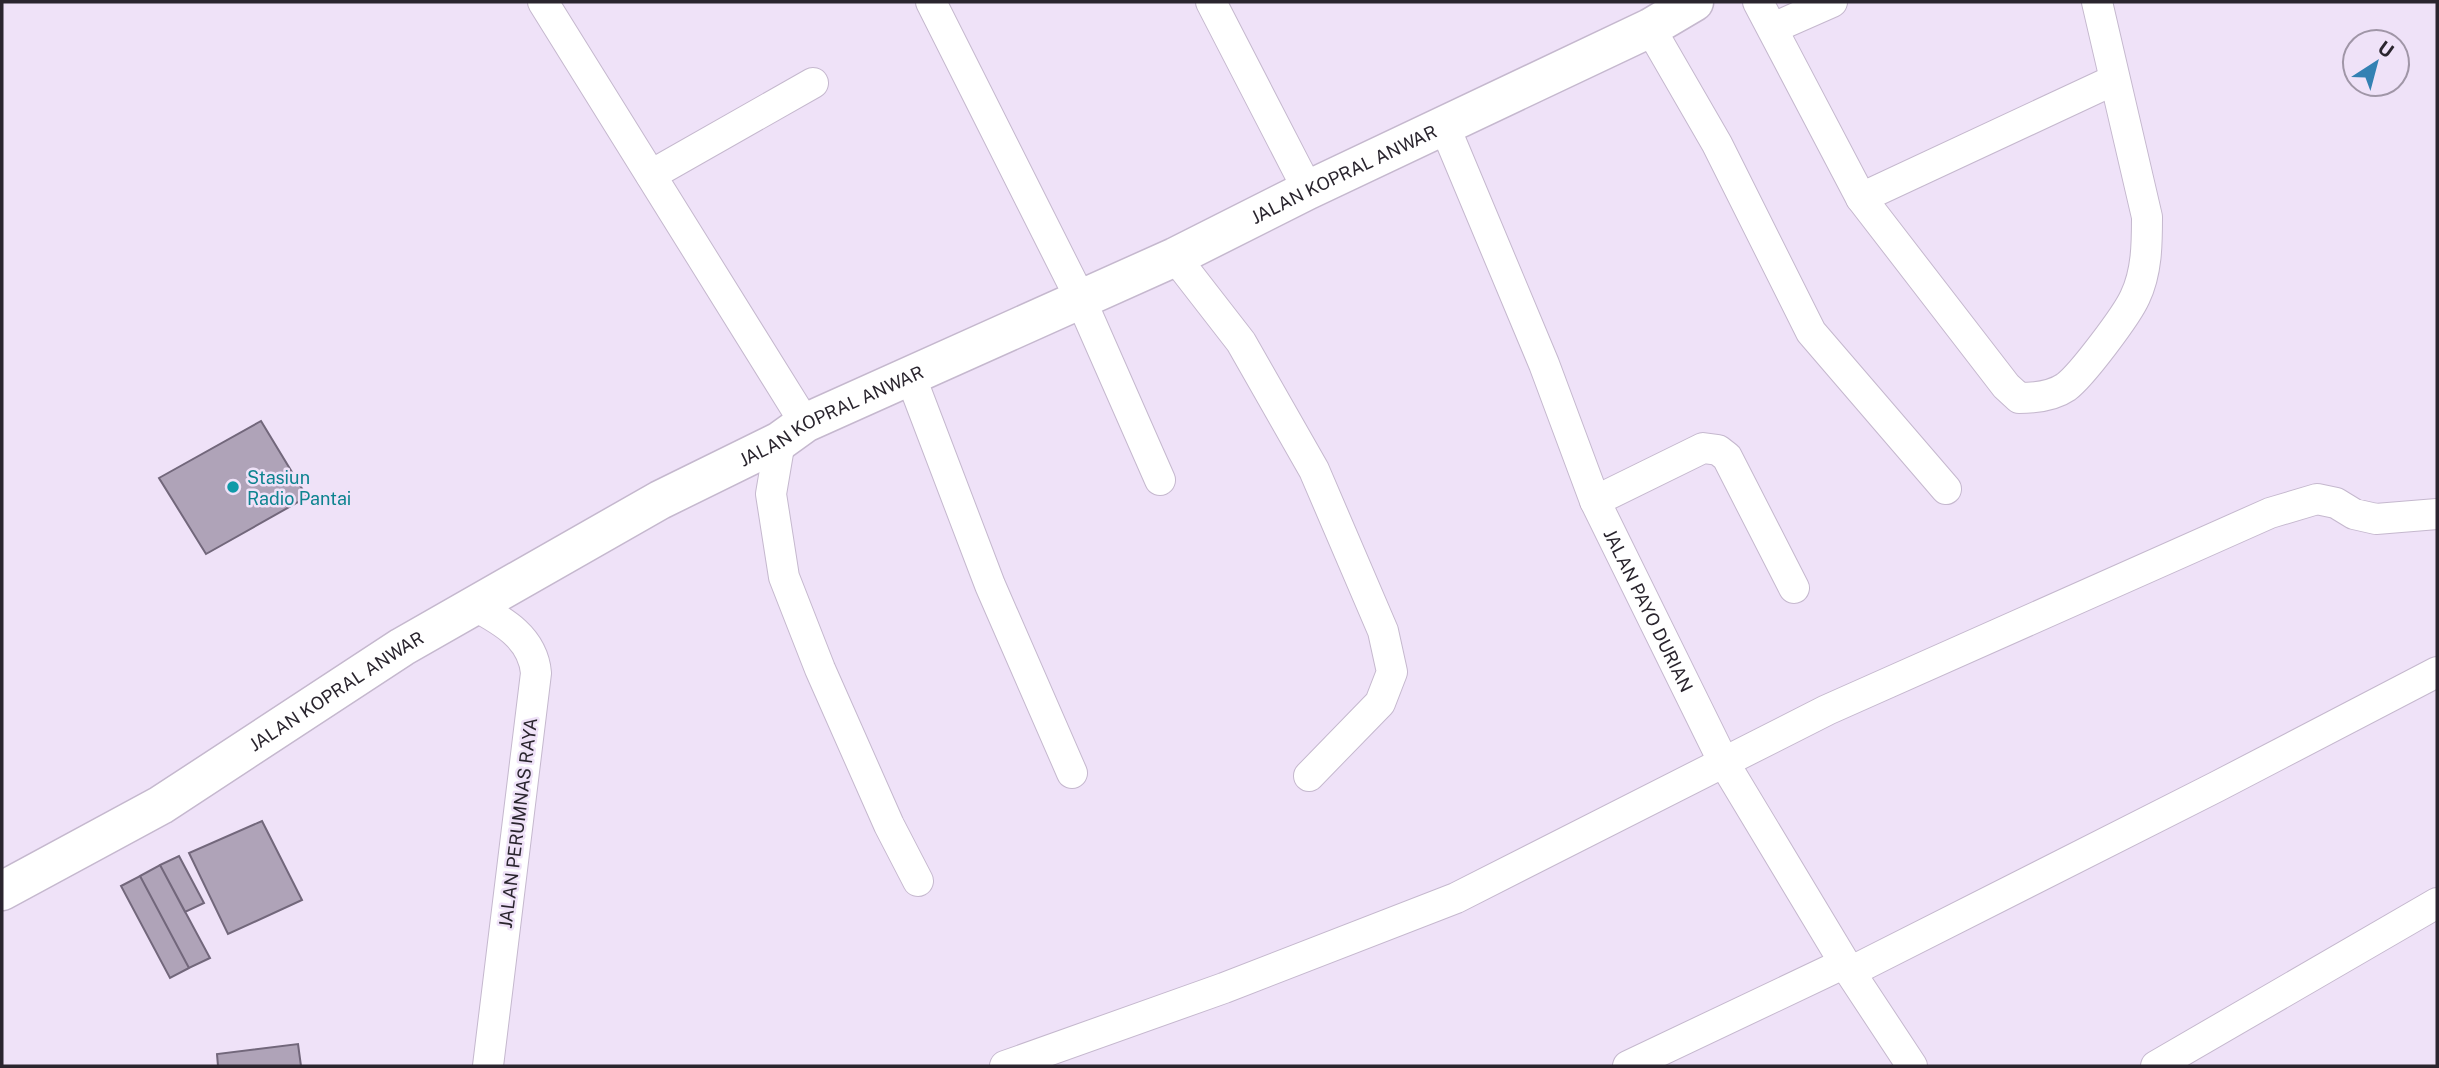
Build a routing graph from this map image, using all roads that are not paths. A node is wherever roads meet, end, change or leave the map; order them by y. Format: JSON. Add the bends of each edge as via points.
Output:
{"nodes":[{"id":1,"x":543,"y":2,"type":"edge"},
{"id":2,"x":931,"y":2,"type":"edge"},
{"id":3,"x":1211,"y":2,"type":"edge"},
{"id":4,"x":1694,"y":2,"type":"edge"},
{"id":5,"x":1758,"y":2,"type":"edge"},
{"id":6,"x":1832,"y":2,"type":"edge"},
{"id":7,"x":2097,"y":2,"type":"edge"},
{"id":8,"x":1650,"y":28,"type":"junction"},
{"id":9,"x":1773,"y":28,"type":"junction"},
{"id":10,"x":2114,"y":80,"type":"junction"},
{"id":11,"x":813,"y":83,"type":"dead end"},
{"id":12,"x":1444,"y":125,"type":"junction"},
{"id":13,"x":652,"y":175,"type":"junction"},
{"id":14,"x":1308,"y":190,"type":"junction"},
{"id":15,"x":1861,"y":198,"type":"junction"},
{"id":16,"x":1175,"y":257,"type":"junction"},
{"id":17,"x":1080,"y":298,"type":"junction"},
{"id":18,"x":910,"y":375,"type":"junction"},
{"id":19,"x":792,"y":432,"type":"junction"},
{"id":20,"x":1160,"y":480,"type":"dead end"},
{"id":21,"x":1946,"y":489,"type":"dead end"},
{"id":22,"x":1595,"y":501,"type":"junction"},
{"id":23,"x":2437,"y":514,"type":"edge"},
{"id":24,"x":1794,"y":588,"type":"dead end"},
{"id":25,"x":475,"y":606,"type":"junction"},
{"id":26,"x":2437,"y":672,"type":"edge"},
{"id":27,"x":1723,"y":761,"type":"junction"},
{"id":28,"x":1072,"y":773,"type":"dead end"},
{"id":29,"x":1309,"y":776,"type":"dead end"},
{"id":30,"x":918,"y":881,"type":"dead end"},
{"id":31,"x":2,"y":891,"type":"edge"},
{"id":32,"x":2437,"y":903,"type":"edge"},
{"id":33,"x":1848,"y":967,"type":"junction"},
{"id":34,"x":488,"y":1066,"type":"edge"},
{"id":35,"x":1005,"y":1066,"type":"edge"},
{"id":36,"x":1628,"y":1066,"type":"edge"},
{"id":37,"x":1912,"y":1066,"type":"edge"},
{"id":38,"x":2156,"y":1066,"type":"edge"}],
"edges":[{"from":1,"to":13,"type":"street"},
{"from":2,"to":17,"type":"street"},
{"from":3,"to":14,"type":"street"},
{"from":4,"to":8,"type":"street","name":"JALAN KOPRAL ANWAR"},
{"from":5,"to":9,"type":"street"},
{"from":6,"to":9,"type":"street"},
{"from":7,"to":10,"type":"street"},
{"from":8,"to":12,"type":"street","name":"JALAN KOPRAL ANWAR"},
{"from":8,"to":21,"type":"street","via":[[1717,144],[1811,332]]},
{"from":9,"to":15,"type":"street"},
{"from":10,"to":15,"type":"street"},
{"from":10,"to":15,"type":"street","via":[[2147,217],[2144,268],[2135,297],[2102,346],[2065,387],[2036,398],[2019,398],[2006,386]]},
{"from":11,"to":13,"type":"street"},
{"from":12,"to":14,"type":"street","name":"JALAN KOPRAL ANWAR"},
{"from":12,"to":22,"type":"street","name":"JALAN PAYO DURIAN","via":[[1544,364]]},
{"from":13,"to":19,"type":"street"},
{"from":14,"to":16,"type":"street","name":"JALAN KOPRAL ANWAR"},
{"from":16,"to":17,"type":"street","name":"JALAN KOPRAL ANWAR"},
{"from":16,"to":29,"type":"street","via":[[1241,342],[1314,470],[1383,631],[1392,672],[1380,703]]},
{"from":17,"to":18,"type":"street","name":"JALAN KOPRAL ANWAR"},
{"from":17,"to":20,"type":"street"},
{"from":18,"to":19,"type":"street","name":"JALAN KOPRAL ANWAR"},
{"from":18,"to":28,"type":"street","via":[[990,585]]},
{"from":19,"to":25,"type":"street","name":"JALAN KOPRAL ANWAR","via":[[660,500]]},
{"from":19,"to":30,"type":"street","via":[[771,494],[784,577],[820,669]]},
{"from":22,"to":24,"type":"street","via":[[1703,448],[1718,450],[1727,457]]},
{"from":22,"to":27,"type":"street","name":"JALAN PAYO DURIAN"},
{"from":23,"to":27,"type":"street","via":[[2376,519],[2317,499],[2270,513],[1827,710]]},
{"from":25,"to":31,"type":"street","name":"JALAN KOPRAL ANWAR","via":[[402,646],[161,804]]},
{"from":25,"to":34,"type":"street","name":"JALAN PERUMNAS RAYA","via":[[514,629],[531,654],[536,673]]},
{"from":26,"to":33,"type":"street","via":[[2216,788]]},
{"from":27,"to":33,"type":"street","name":"JALAN PAYO DURIAN"},
{"from":27,"to":35,"type":"street","via":[[1456,898]]},
{"from":32,"to":38,"type":"street"},
{"from":33,"to":36,"type":"street"},
{"from":33,"to":37,"type":"street","name":"JALAN PAYO DURIAN"}]}
